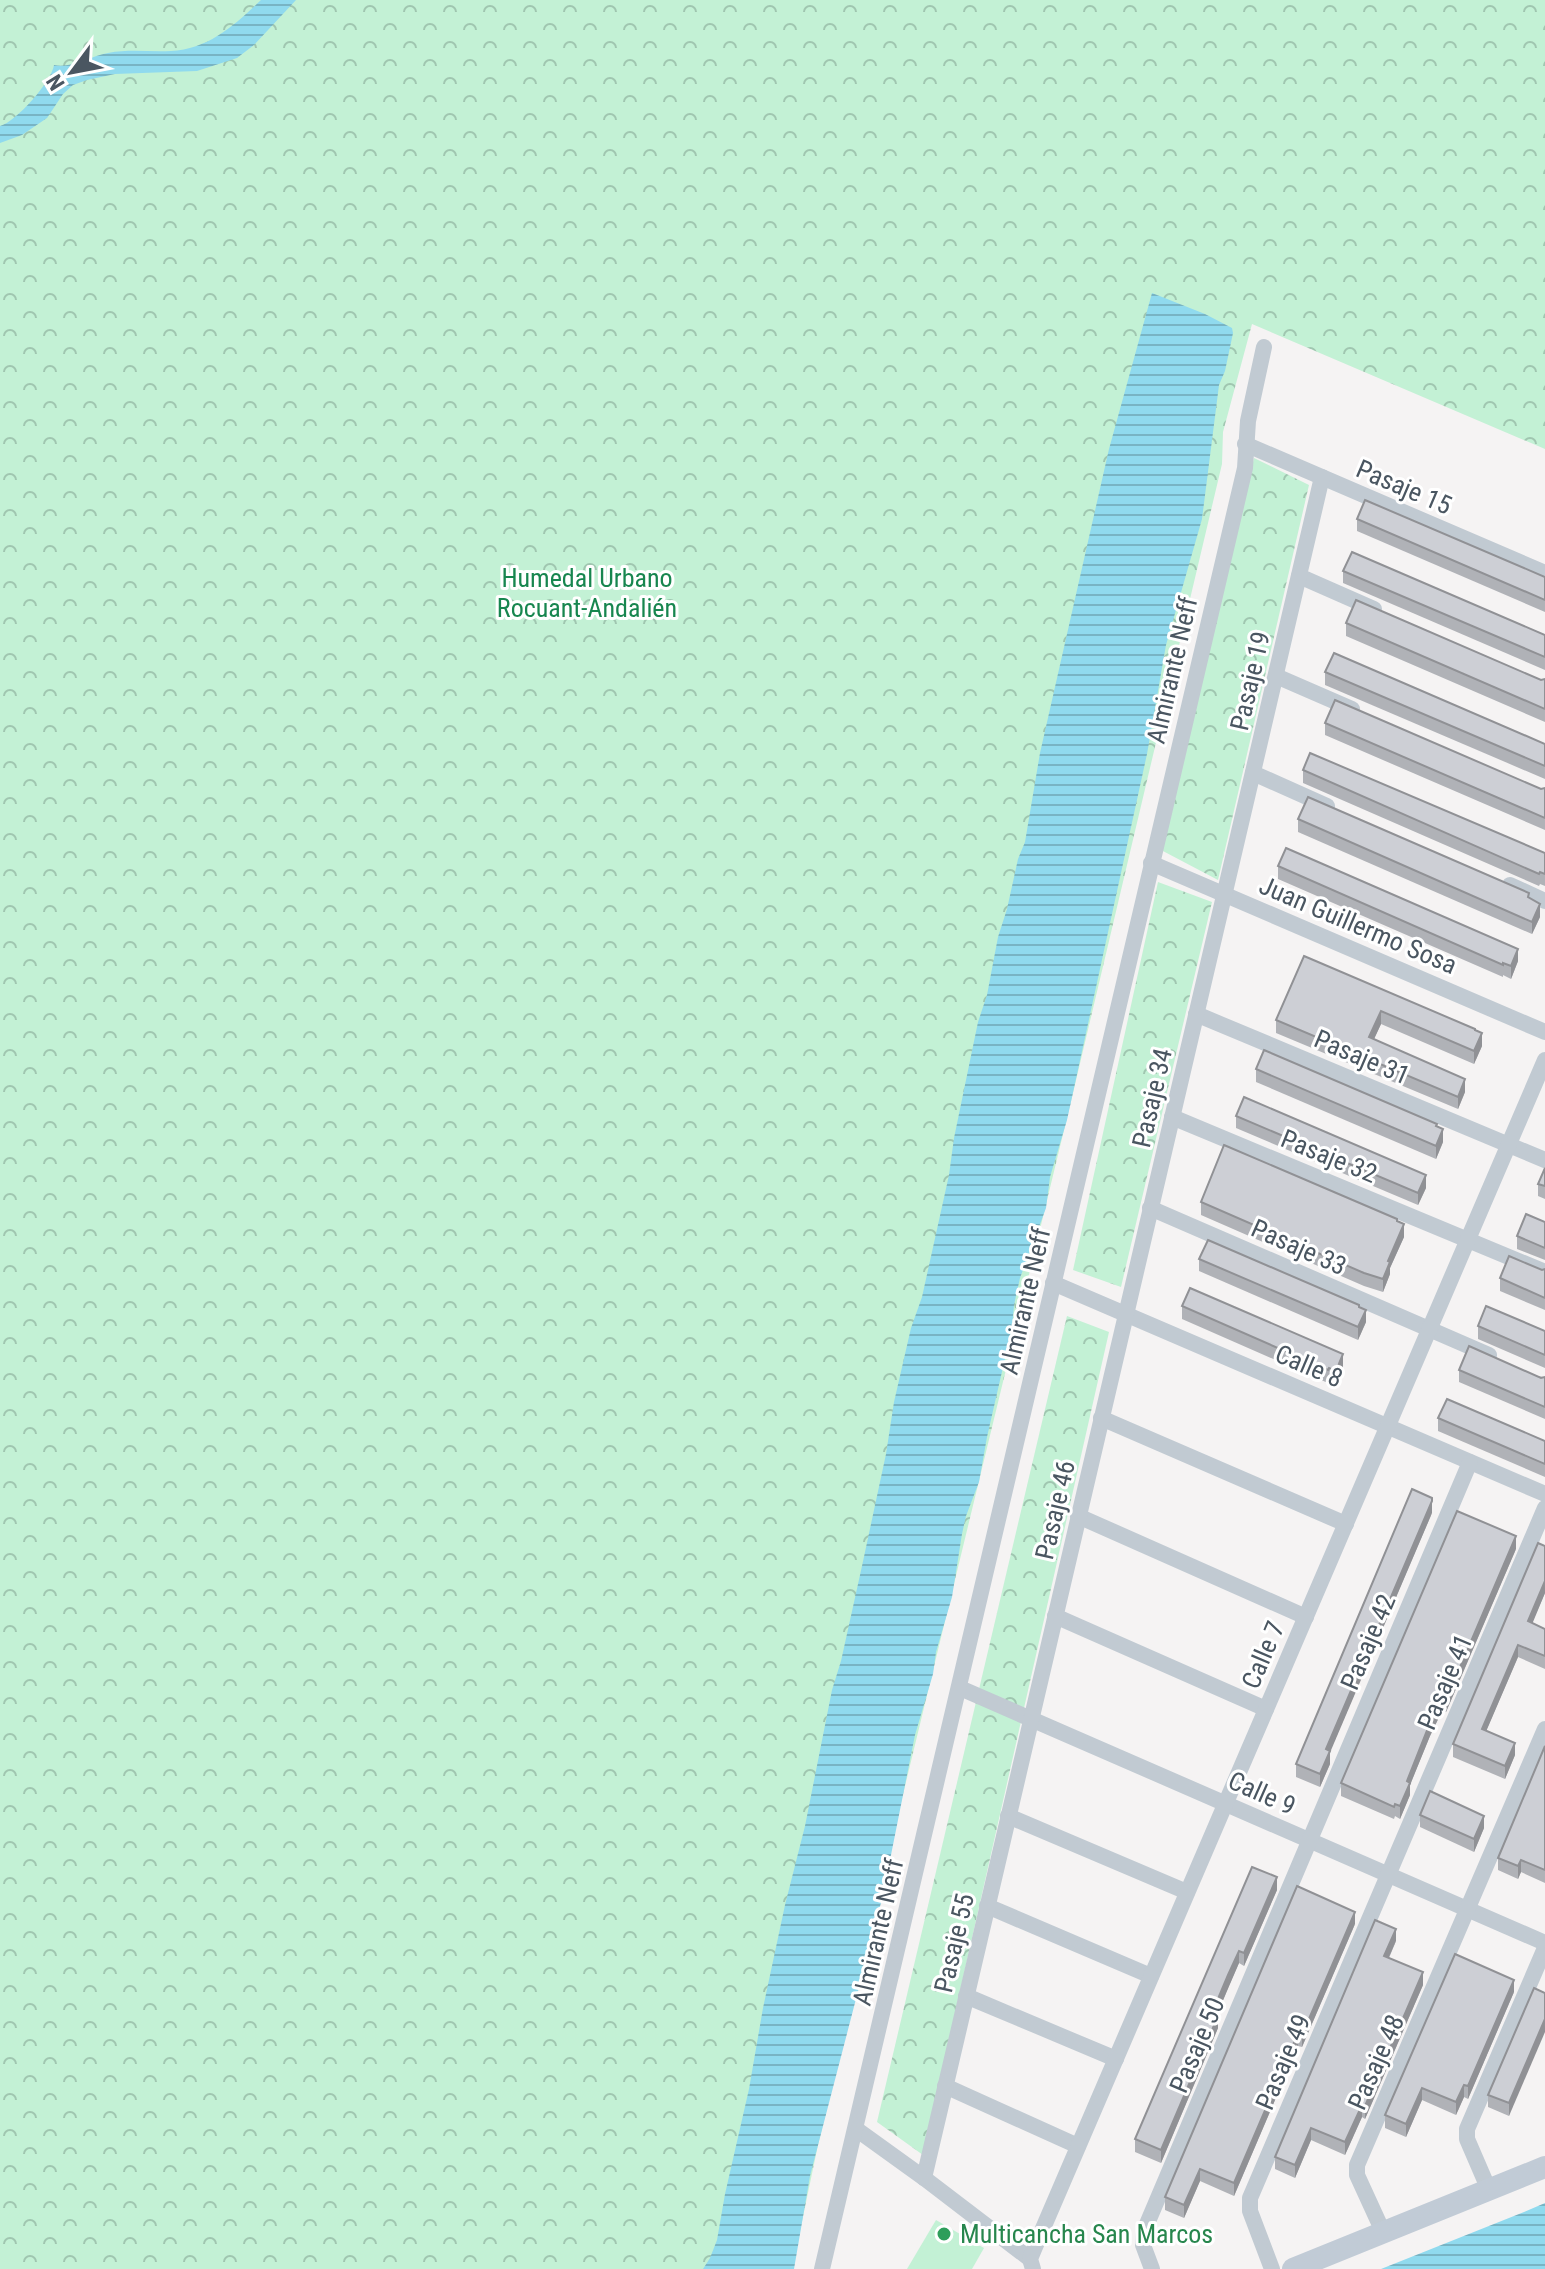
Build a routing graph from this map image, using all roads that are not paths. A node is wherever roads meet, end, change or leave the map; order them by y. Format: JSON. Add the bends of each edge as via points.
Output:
{"nodes":[{"id":1,"x":1264,"y":347,"type":"dead end"},
{"id":2,"x":1245,"y":444,"type":"junction"},
{"id":3,"x":1322,"y":477,"type":"junction"},
{"id":4,"x":1545,"y":573,"type":"edge"},
{"id":5,"x":1299,"y":576,"type":"junction"},
{"id":6,"x":1386,"y":613,"type":"edge"},
{"id":7,"x":1276,"y":676,"type":"junction"},
{"id":8,"x":1361,"y":712,"type":"edge"},
{"id":9,"x":1253,"y":773,"type":"junction"},
{"id":10,"x":1341,"y":811,"type":"edge"},
{"id":11,"x":1151,"y":863,"type":"junction"},
{"id":12,"x":1501,"y":882,"type":"edge"},
{"id":13,"x":1225,"y":895,"type":"junction"},
{"id":14,"x":1545,"y":901,"type":"edge"},
{"id":15,"x":1196,"y":1014,"type":"junction"},
{"id":16,"x":1545,"y":1032,"type":"edge"},
{"id":17,"x":1545,"y":1060,"type":"edge"},
{"id":18,"x":1172,"y":1117,"type":"junction"},
{"id":19,"x":1509,"y":1144,"type":"junction"},
{"id":20,"x":1545,"y":1160,"type":"edge"},
{"id":21,"x":1150,"y":1208,"type":"junction"},
{"id":22,"x":1468,"y":1239,"type":"junction"},
{"id":23,"x":1545,"y":1272,"type":"edge"},
{"id":24,"x":1053,"y":1283,"type":"junction"},
{"id":25,"x":1126,"y":1313,"type":"junction"},
{"id":26,"x":1429,"y":1329,"type":"junction"},
{"id":27,"x":1502,"y":1361,"type":"edge"},
{"id":28,"x":1101,"y":1418,"type":"junction"},
{"id":29,"x":1388,"y":1426,"type":"junction"},
{"id":30,"x":1470,"y":1462,"type":"junction"},
{"id":31,"x":1545,"y":1494,"type":"edge"},
{"id":32,"x":1545,"y":1508,"type":"edge"},
{"id":33,"x":1078,"y":1516,"type":"junction"},
{"id":34,"x":1346,"y":1524,"type":"junction"},
{"id":35,"x":1055,"y":1616,"type":"junction"},
{"id":36,"x":1306,"y":1617,"type":"junction"},
{"id":37,"x":960,"y":1688,"type":"junction"},
{"id":38,"x":1266,"y":1709,"type":"junction"},
{"id":39,"x":1030,"y":1718,"type":"junction"},
{"id":40,"x":1545,"y":1729,"type":"edge"},
{"id":41,"x":1226,"y":1804,"type":"junction"},
{"id":42,"x":1008,"y":1816,"type":"junction"},
{"id":43,"x":1309,"y":1840,"type":"junction"},
{"id":44,"x":1389,"y":1875,"type":"junction"},
{"id":45,"x":1187,"y":1892,"type":"junction"},
{"id":46,"x":987,"y":1906,"type":"junction"},
{"id":47,"x":1468,"y":1910,"type":"junction"},
{"id":48,"x":1545,"y":1946,"type":"edge"},
{"id":49,"x":1151,"y":1976,"type":"junction"},
{"id":50,"x":966,"y":1996,"type":"junction"},
{"id":51,"x":1116,"y":2059,"type":"junction"},
{"id":52,"x":945,"y":2086,"type":"junction"},
{"id":53,"x":856,"y":2129,"type":"junction"},
{"id":54,"x":1078,"y":2146,"type":"junction"},
{"id":55,"x":1545,"y":2167,"type":"edge"},
{"id":56,"x":924,"y":2178,"type":"junction"},
{"id":57,"x":1489,"y":2190,"type":"junction"},
{"id":58,"x":1384,"y":2234,"type":"junction"},
{"id":59,"x":1031,"y":2264,"type":"edge"},
{"id":60,"x":823,"y":2267,"type":"edge"},
{"id":61,"x":1152,"y":2269,"type":"edge"},
{"id":62,"x":1272,"y":2269,"type":"edge"},
{"id":63,"x":1293,"y":2269,"type":"edge"}],
"edges":[{"from":1,"to":2,"type":"street","name":"Almirante Neff"},
{"from":2,"to":3,"type":"street","name":"Pasaje 15"},
{"from":2,"to":11,"type":"street","name":"Almirante Neff","via":[[1245,468]]},
{"from":3,"to":4,"type":"street","name":"Pasaje 15"},
{"from":3,"to":5,"type":"street","name":"Pasaje 19"},
{"from":5,"to":6,"type":"street"},
{"from":5,"to":7,"type":"street","name":"Pasaje 19"},
{"from":7,"to":8,"type":"street"},
{"from":7,"to":9,"type":"street","name":"Pasaje 19"},
{"from":9,"to":10,"type":"street"},
{"from":9,"to":13,"type":"street","name":"Pasaje 19"},
{"from":11,"to":13,"type":"street","name":"Juan Guillermo Sosa"},
{"from":11,"to":24,"type":"street","name":"Almirante Neff"},
{"from":12,"to":14,"type":"street"},
{"from":13,"to":15,"type":"street","name":"Pasaje 34"},
{"from":13,"to":16,"type":"street","name":"Juan Guillermo Sosa"},
{"from":15,"to":18,"type":"street","name":"Pasaje 34"},
{"from":15,"to":19,"type":"street","name":"Pasaje 31"},
{"from":17,"to":19,"type":"street","name":"Calle 7"},
{"from":18,"to":21,"type":"street","name":"Pasaje 34"},
{"from":18,"to":22,"type":"street","name":"Pasaje 32"},
{"from":19,"to":20,"type":"street","name":"Pasaje 31"},
{"from":19,"to":22,"type":"street","name":"Calle 7"},
{"from":21,"to":25,"type":"street","name":"Pasaje 34"},
{"from":21,"to":26,"type":"street","name":"Pasaje 33"},
{"from":22,"to":23,"type":"street","name":"Pasaje 32"},
{"from":22,"to":26,"type":"street","name":"Calle 7"},
{"from":24,"to":25,"type":"street","name":"Calle 8"},
{"from":24,"to":37,"type":"street","name":"Almirante Neff"},
{"from":25,"to":28,"type":"street","name":"Pasaje 46"},
{"from":25,"to":29,"type":"street","name":"Calle 8"},
{"from":26,"to":27,"type":"street","name":"Pasaje 33"},
{"from":26,"to":29,"type":"street","name":"Calle 7"},
{"from":28,"to":33,"type":"street","name":"Pasaje 46"},
{"from":28,"to":34,"type":"street"},
{"from":29,"to":30,"type":"street","name":"Calle 8"},
{"from":29,"to":34,"type":"street","name":"Calle 7"},
{"from":30,"to":31,"type":"street","name":"Calle 8"},
{"from":30,"to":43,"type":"street","name":"Pasaje 42"},
{"from":32,"to":44,"type":"street","name":"Pasaje 41"},
{"from":33,"to":35,"type":"street","name":"Pasaje 46"},
{"from":33,"to":36,"type":"street"},
{"from":34,"to":36,"type":"street","name":"Calle 7"},
{"from":35,"to":38,"type":"street"},
{"from":35,"to":39,"type":"street","name":"Pasaje 46"},
{"from":36,"to":38,"type":"street","name":"Calle 7"},
{"from":37,"to":39,"type":"street","name":"Calle 9"},
{"from":37,"to":53,"type":"street","name":"Almirante Neff"},
{"from":38,"to":41,"type":"street","name":"Calle 7"},
{"from":39,"to":41,"type":"street","name":"Calle 9"},
{"from":39,"to":42,"type":"street","name":"Pasaje 55"},
{"from":40,"to":47,"type":"street","name":"Pasaje 48"},
{"from":41,"to":43,"type":"street","name":"Calle 9"},
{"from":41,"to":45,"type":"street","name":"Calle 7"},
{"from":42,"to":45,"type":"street"},
{"from":42,"to":46,"type":"street","name":"Pasaje 55"},
{"from":43,"to":44,"type":"street","name":"Calle 9"},
{"from":43,"to":61,"type":"street","name":"Pasaje 50","via":[[1144,2231]]},
{"from":44,"to":47,"type":"street","name":"Calle 9"},
{"from":44,"to":62,"type":"street","name":"Pasaje 49","via":[[1250,2198]]},
{"from":45,"to":49,"type":"street","name":"Calle 7"},
{"from":46,"to":49,"type":"street"},
{"from":46,"to":50,"type":"street","name":"Pasaje 55"},
{"from":47,"to":48,"type":"street","name":"Calle 9"},
{"from":47,"to":58,"type":"street","name":"Pasaje 48","via":[[1357,2165]]},
{"from":48,"to":57,"type":"street","via":[[1467,2129]]},
{"from":49,"to":51,"type":"street","name":"Calle 7"},
{"from":50,"to":51,"type":"street"},
{"from":50,"to":52,"type":"street","name":"Pasaje 55"},
{"from":51,"to":54,"type":"street","name":"Calle 7"},
{"from":52,"to":54,"type":"street"},
{"from":52,"to":56,"type":"street","name":"Pasaje 55"},
{"from":53,"to":56,"type":"street"},
{"from":53,"to":60,"type":"street","name":"Almirante Neff"},
{"from":54,"to":59,"type":"street","name":"Calle 7"},
{"from":55,"to":57,"type":"street"},
{"from":56,"to":59,"type":"street"},
{"from":57,"to":58,"type":"street"},
{"from":58,"to":63,"type":"street"}]}
